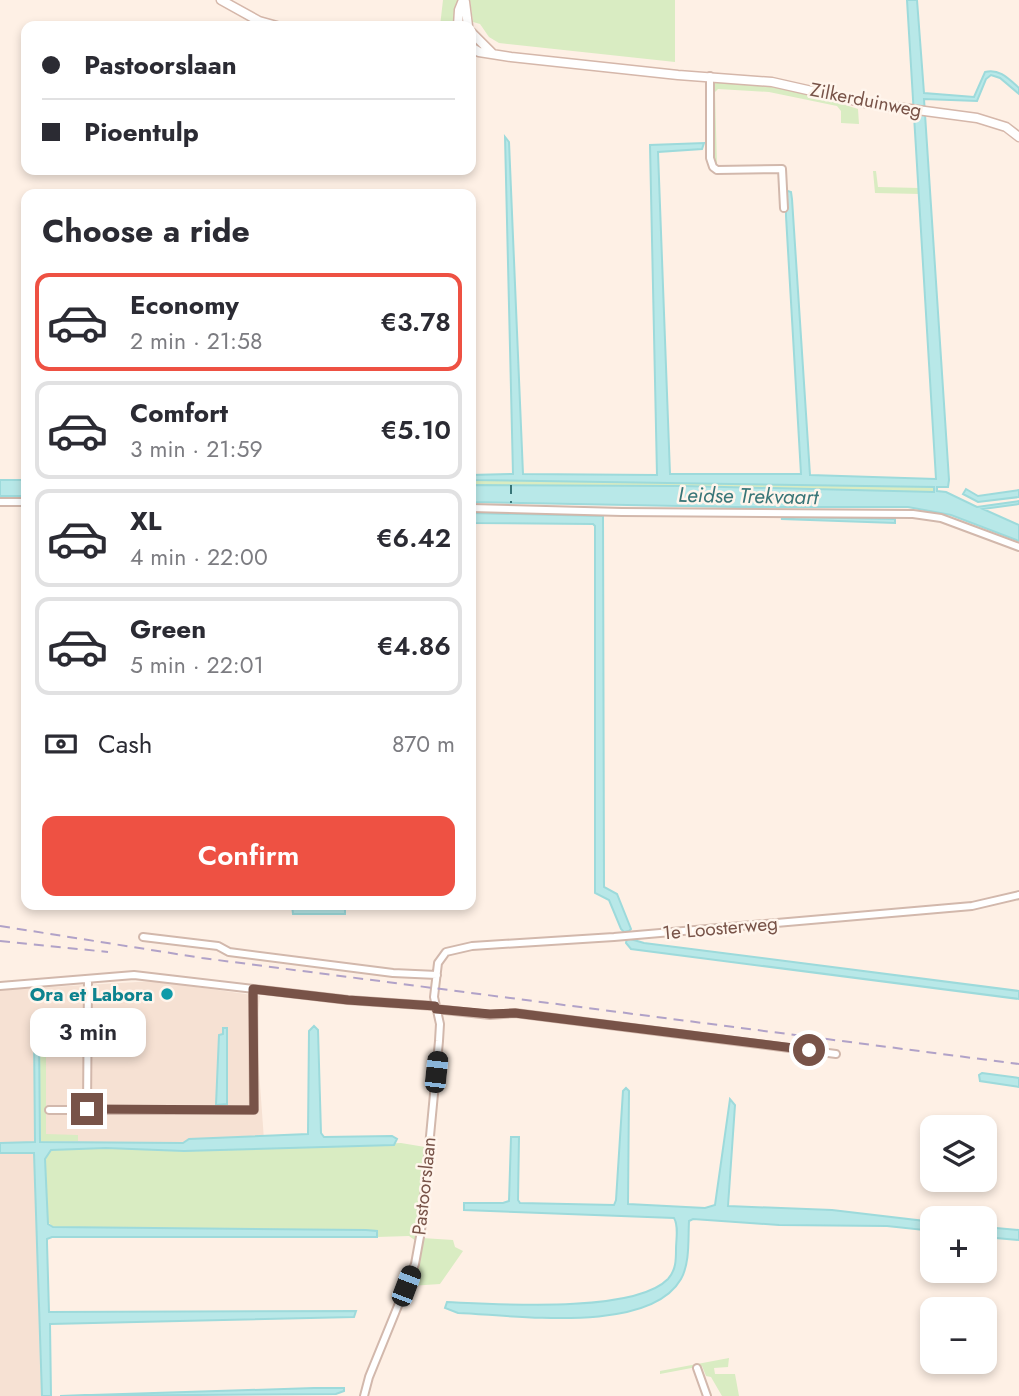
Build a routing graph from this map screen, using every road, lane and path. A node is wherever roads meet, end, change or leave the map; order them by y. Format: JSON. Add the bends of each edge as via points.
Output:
{"nodes":[{"id":1,"x":221,"y":0,"type":"edge"},
{"id":2,"x":464,"y":0,"type":"edge"},
{"id":3,"x":259,"y":21,"type":"edge"},
{"id":4,"x":458,"y":21,"type":"edge"},
{"id":5,"x":467,"y":21,"type":"edge"},
{"id":6,"x":476,"y":37,"type":"edge"},
{"id":7,"x":476,"y":50,"type":"edge"},
{"id":8,"x":492,"y":53,"type":"junction"},
{"id":9,"x":710,"y":76,"type":"junction"},
{"id":10,"x":1019,"y":137,"type":"edge"},
{"id":11,"x":784,"y":208,"type":"dead end"},
{"id":12,"x":0,"y":502,"type":"edge"},
{"id":13,"x":21,"y":502,"type":"edge"},
{"id":14,"x":476,"y":508,"type":"edge"},
{"id":15,"x":1019,"y":547,"type":"edge"},
{"id":16,"x":1019,"y":895,"type":"edge"},
{"id":17,"x":143,"y":937,"type":"dead end"},
{"id":18,"x":436,"y":975,"type":"junction"},
{"id":19,"x":88,"y":979,"type":"junction"},
{"id":20,"x":0,"y":986,"type":"edge"},
{"id":21,"x":253,"y":989,"type":"junction"},
{"id":22,"x":435,"y":1008,"type":"junction"},
{"id":23,"x":49,"y":1051,"type":"dead end"},
{"id":24,"x":88,"y":1051,"type":"junction"},
{"id":25,"x":836,"y":1054,"type":"dead end"},
{"id":26,"x":87,"y":1109,"type":"junction"},
{"id":27,"x":49,"y":1110,"type":"dead end"},
{"id":28,"x":697,"y":1368,"type":"dead end"},
{"id":29,"x":364,"y":1396,"type":"edge"},
{"id":30,"x":707,"y":1396,"type":"edge"}],
"edges":[{"from":1,"to":3,"type":"main road"},
{"from":2,"to":4,"type":"main road"},
{"from":2,"to":5,"type":"main road"},
{"from":6,"to":8,"type":"main road"},
{"from":7,"to":8,"type":"main road","name":"Zilkerduinweg"},
{"from":8,"to":9,"type":"main road","name":"Zilkerduinweg"},
{"from":9,"to":10,"type":"main road","name":"Zilkerduinweg","via":[[772,82],[865,103],[984,119]]},
{"from":9,"to":11,"type":"street","via":[[713,167],[782,169]]},
{"from":12,"to":13,"type":"street"},
{"from":14,"to":15,"type":"street","via":[[913,514],[941,518]]},
{"from":16,"to":18,"type":"street","name":"1e Loosterweg","via":[[972,906],[452,949],[441,958]]},
{"from":17,"to":18,"type":"street","via":[[307,962]]},
{"from":18,"to":22,"type":"street"},
{"from":19,"to":20,"type":"street"},
{"from":19,"to":21,"type":"street","via":[[134,975]]},
{"from":19,"to":24,"type":"street"},
{"from":21,"to":22,"type":"street"},
{"from":21,"to":26,"type":"street","via":[[254,1110]]},
{"from":22,"to":25,"type":"street","via":[[515,1013]]},
{"from":22,"to":29,"type":"street","name":"Pastoorslaan","via":[[439,1041],[415,1264]]},
{"from":23,"to":24,"type":"street"},
{"from":24,"to":26,"type":"street"},
{"from":26,"to":27,"type":"street"},
{"from":28,"to":30,"type":"street"}]}
